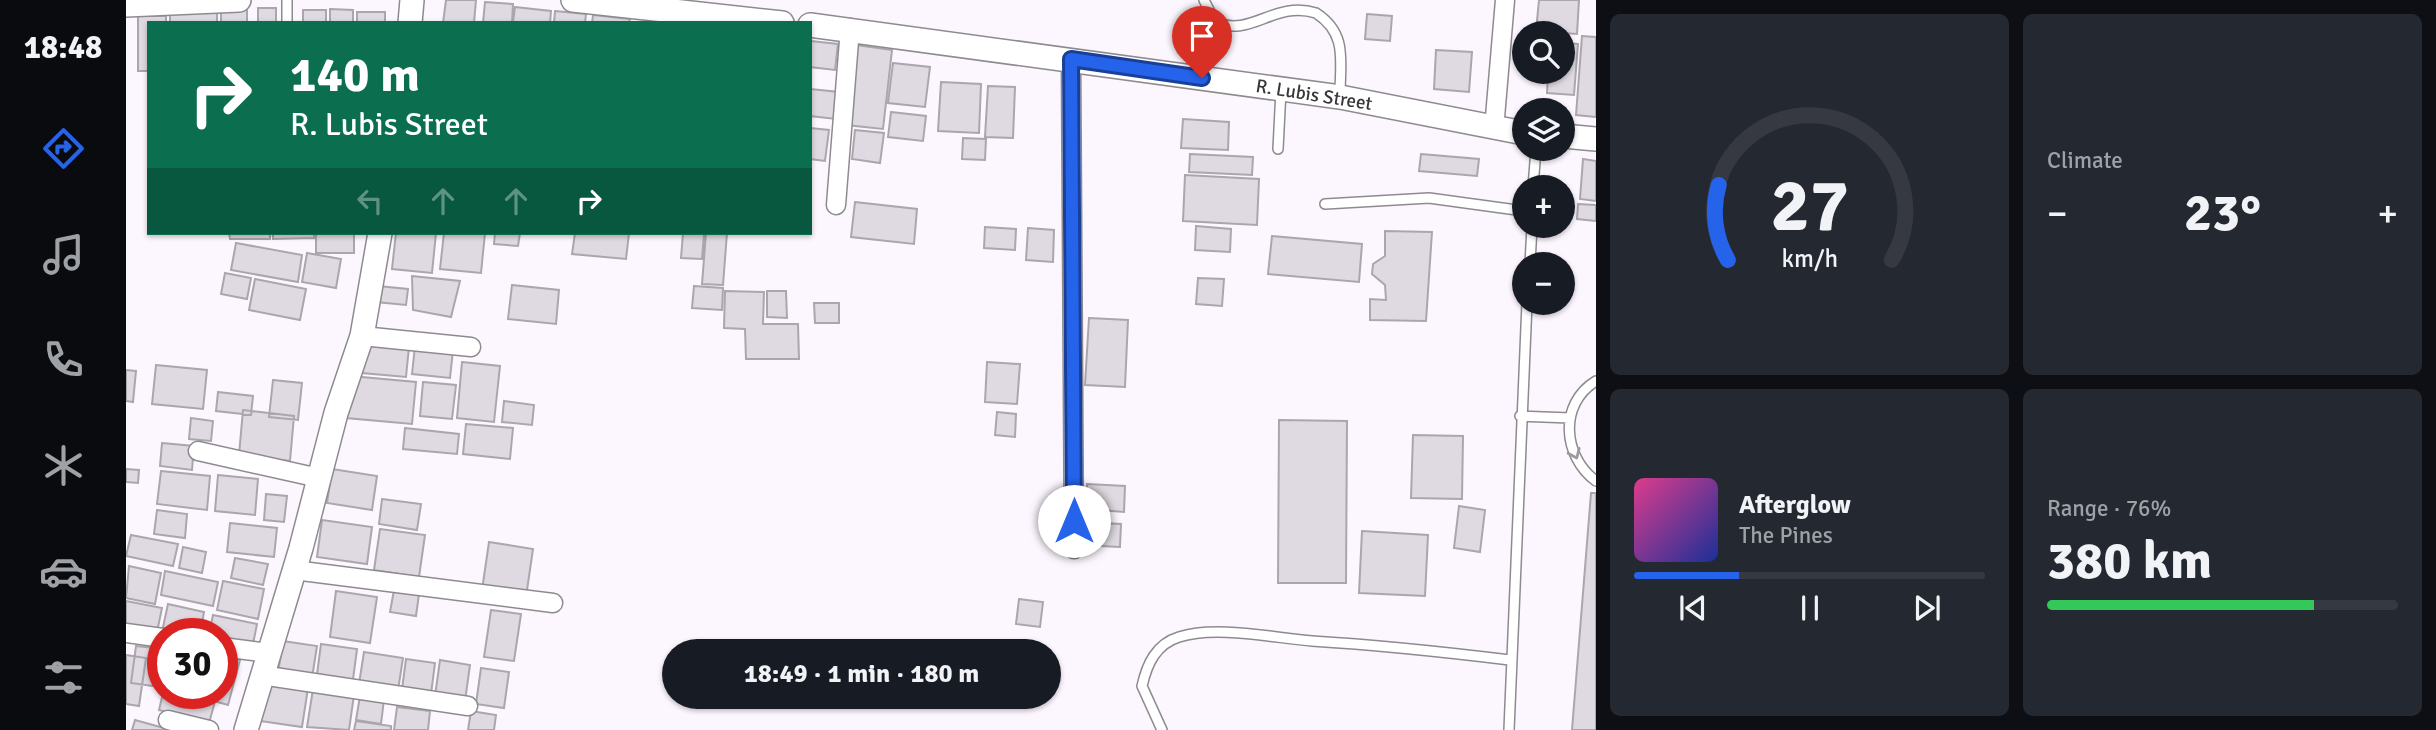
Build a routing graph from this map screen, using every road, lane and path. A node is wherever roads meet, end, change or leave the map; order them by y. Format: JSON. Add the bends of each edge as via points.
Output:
{"nodes":[{"id":1,"x":239,"y":0,"type":"edge"},
{"id":2,"x":287,"y":0,"type":"edge"},
{"id":3,"x":412,"y":0,"type":"edge"},
{"id":4,"x":573,"y":0,"type":"edge"},
{"id":5,"x":1204,"y":0,"type":"edge"},
{"id":6,"x":1505,"y":0,"type":"edge"},
{"id":7,"x":126,"y":5,"type":"edge"},
{"id":8,"x":287,"y":21,"type":"edge"},
{"id":9,"x":410,"y":21,"type":"edge"},
{"id":10,"x":764,"y":21,"type":"edge"},
{"id":11,"x":812,"y":25,"type":"edge"},
{"id":12,"x":850,"y":28,"type":"junction"},
{"id":13,"x":1071,"y":59,"type":"junction"},
{"id":14,"x":1281,"y":89,"type":"junction"},
{"id":15,"x":1340,"y":97,"type":"junction"},
{"id":16,"x":1494,"y":129,"type":"junction"},
{"id":17,"x":1512,"y":131,"type":"edge"},
{"id":18,"x":1575,"y":137,"type":"edge"},
{"id":19,"x":1596,"y":139,"type":"edge"},
{"id":20,"x":1278,"y":149,"type":"dead end"},
{"id":21,"x":1325,"y":204,"type":"dead end"},
{"id":22,"x":836,"y":205,"type":"dead end"},
{"id":23,"x":1512,"y":209,"type":"edge"},
{"id":24,"x":380,"y":235,"type":"edge"},
{"id":25,"x":1526,"y":315,"type":"edge"},
{"id":26,"x":362,"y":335,"type":"junction"},
{"id":27,"x":471,"y":347,"type":"dead end"},
{"id":28,"x":1596,"y":381,"type":"edge"},
{"id":29,"x":1520,"y":416,"type":"junction"},
{"id":30,"x":1570,"y":418,"type":"junction"},
{"id":31,"x":198,"y":451,"type":"dead end"},
{"id":32,"x":320,"y":478,"type":"junction"},
{"id":33,"x":1596,"y":481,"type":"edge"},
{"id":34,"x":1074,"y":549,"type":"dead end"},
{"id":35,"x":294,"y":570,"type":"junction"},
{"id":36,"x":553,"y":603,"type":"dead end"},
{"id":37,"x":126,"y":633,"type":"edge"},
{"id":38,"x":147,"y":636,"type":"edge"},
{"id":39,"x":238,"y":649,"type":"edge"},
{"id":40,"x":268,"y":653,"type":"junction"},
{"id":41,"x":1510,"y":660,"type":"junction"},
{"id":42,"x":261,"y":675,"type":"junction"},
{"id":43,"x":468,"y":706,"type":"dead end"},
{"id":44,"x":168,"y":720,"type":"dead end"},
{"id":45,"x":209,"y":730,"type":"edge"},
{"id":46,"x":246,"y":730,"type":"edge"},
{"id":47,"x":1162,"y":730,"type":"edge"},
{"id":48,"x":1509,"y":730,"type":"edge"}],
"edges":[{"from":1,"to":7,"type":"street"},
{"from":2,"to":8,"type":"lane"},
{"from":3,"to":9,"type":"street"},
{"from":4,"to":10,"type":"street"},
{"from":5,"to":15,"type":"lane","via":[[1215,23],[1230,27],[1289,5],[1309,9],[1329,22],[1339,37]]},
{"from":6,"to":16,"type":"street"},
{"from":11,"to":12,"type":"street","name":"R. Lubis Street"},
{"from":12,"to":13,"type":"street","name":"R. Lubis Street"},
{"from":12,"to":22,"type":"street"},
{"from":13,"to":14,"type":"street","name":"R. Lubis Street"},
{"from":13,"to":34,"type":"street"},
{"from":14,"to":15,"type":"street","name":"R. Lubis Street"},
{"from":14,"to":20,"type":"lane"},
{"from":15,"to":16,"type":"street","name":"R. Lubis Street"},
{"from":16,"to":17,"type":"street","name":"R. Lubis Street"},
{"from":18,"to":19,"type":"street"},
{"from":21,"to":23,"type":"lane","via":[[1429,198]]},
{"from":24,"to":26,"type":"street"},
{"from":25,"to":29,"type":"lane"},
{"from":26,"to":27,"type":"street"},
{"from":26,"to":32,"type":"street"},
{"from":28,"to":30,"type":"lane","via":[[1581,394]]},
{"from":29,"to":30,"type":"lane"},
{"from":29,"to":41,"type":"lane"},
{"from":30,"to":33,"type":"lane","one_way":true,"via":[[1569,439],[1576,458]]},
{"from":31,"to":32,"type":"street"},
{"from":32,"to":35,"type":"street"},
{"from":35,"to":36,"type":"street"},
{"from":35,"to":40,"type":"street"},
{"from":37,"to":38,"type":"street"},
{"from":39,"to":40,"type":"street"},
{"from":40,"to":42,"type":"street"},
{"from":41,"to":47,"type":"lane","via":[[1261,635],[1179,637],[1153,655],[1142,686]]},
{"from":41,"to":48,"type":"lane"},
{"from":42,"to":43,"type":"street"},
{"from":42,"to":46,"type":"street"},
{"from":44,"to":45,"type":"street"}]}
